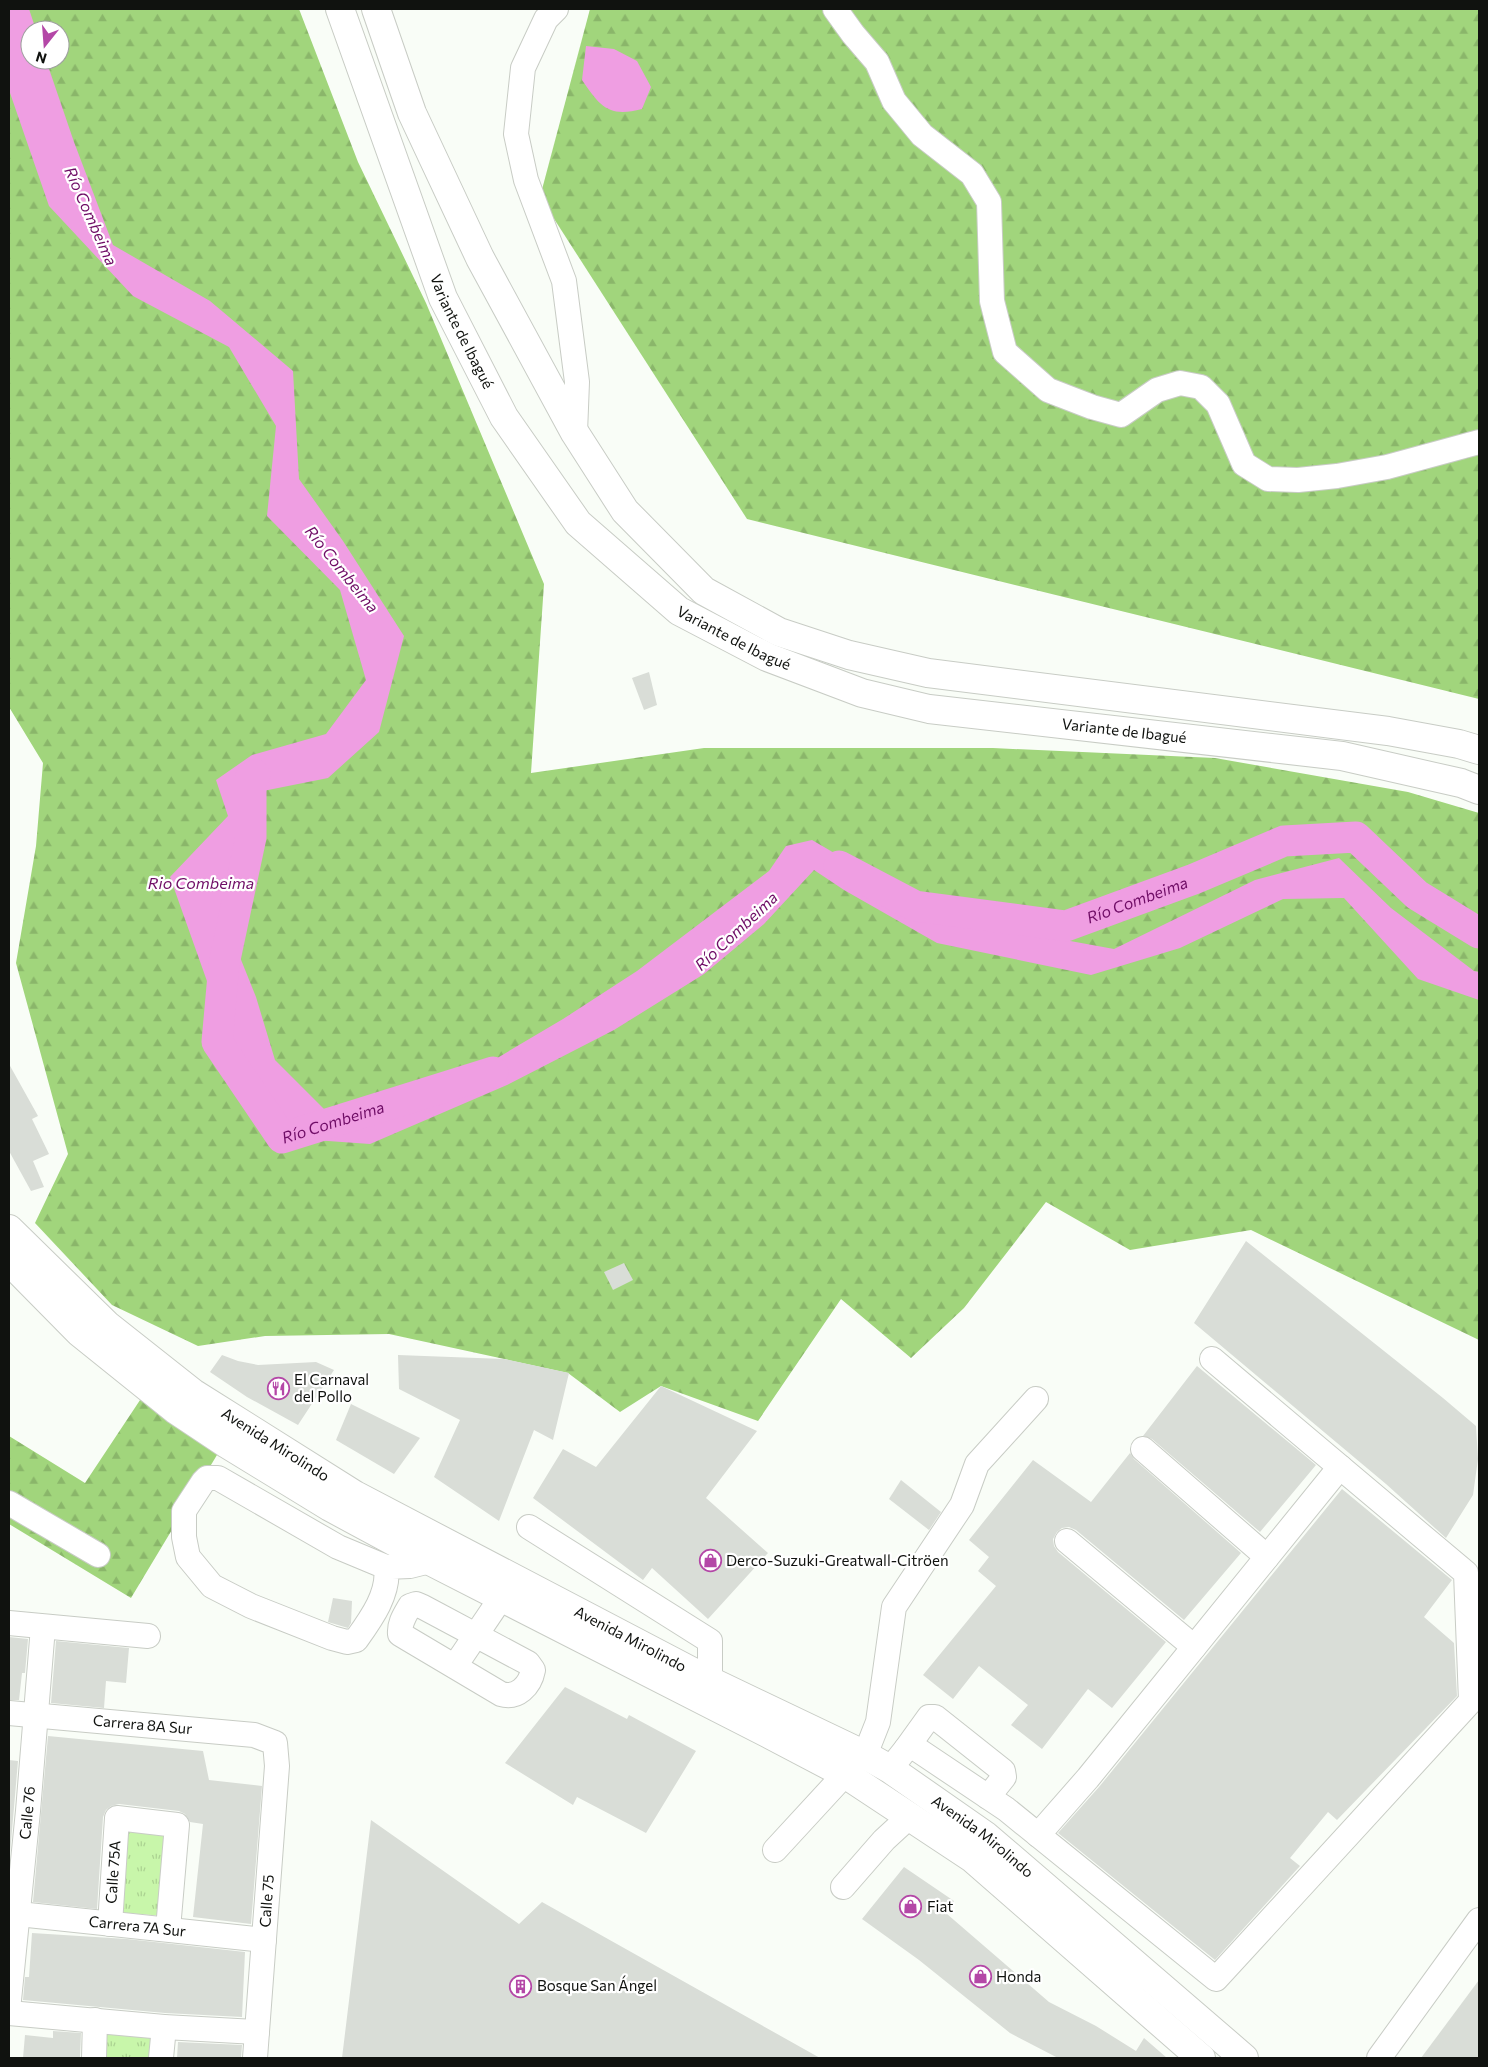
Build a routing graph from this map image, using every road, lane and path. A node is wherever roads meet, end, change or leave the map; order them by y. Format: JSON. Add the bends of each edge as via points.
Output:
{"nodes":[{"id":1,"x":340,"y":9,"type":"edge"},
{"id":2,"x":376,"y":9,"type":"edge"},
{"id":3,"x":556,"y":9,"type":"edge"},
{"id":4,"x":835,"y":9,"type":"edge"},
{"id":5,"x":574,"y":433,"type":"junction"},
{"id":6,"x":1479,"y":442,"type":"edge"},
{"id":7,"x":1479,"y":750,"type":"edge"},
{"id":8,"x":1479,"y":790,"type":"edge"},
{"id":9,"x":9,"y":1229,"type":"edge"},
{"id":10,"x":9,"y":1261,"type":"edge"},
{"id":11,"x":1212,"y":1359,"type":"dead end"},
{"id":12,"x":1036,"y":1399,"type":"dead end"},
{"id":13,"x":1143,"y":1449,"type":"dead end"},
{"id":14,"x":1340,"y":1467,"type":"junction"},
{"id":15,"x":9,"y":1503,"type":"edge"},
{"id":16,"x":529,"y":1526,"type":"dead end"},
{"id":17,"x":1067,"y":1541,"type":"dead end"},
{"id":18,"x":98,"y":1555,"type":"dead end"},
{"id":19,"x":1267,"y":1557,"type":"junction"},
{"id":20,"x":430,"y":1561,"type":"junction"},
{"id":21,"x":386,"y":1567,"type":"junction"},
{"id":22,"x":501,"y":1598,"type":"junction"},
{"id":23,"x":9,"y":1623,"type":"edge"},
{"id":24,"x":43,"y":1627,"type":"junction"},
{"id":25,"x":476,"y":1635,"type":"junction"},
{"id":26,"x":148,"y":1636,"type":"dead end"},
{"id":27,"x":1194,"y":1647,"type":"junction"},
{"id":28,"x":455,"y":1666,"type":"junction"},
{"id":29,"x":710,"y":1680,"type":"junction"},
{"id":30,"x":9,"y":1713,"type":"edge"},
{"id":31,"x":35,"y":1716,"type":"junction"},
{"id":32,"x":275,"y":1743,"type":"joint"},
{"id":33,"x":866,"y":1755,"type":"junction"},
{"id":34,"x":898,"y":1759,"type":"junction"},
{"id":35,"x":845,"y":1774,"type":"junction"},
{"id":36,"x":997,"y":1803,"type":"junction"},
{"id":37,"x":909,"y":1817,"type":"junction"},
{"id":38,"x":1038,"y":1835,"type":"junction"},
{"id":39,"x":986,"y":1836,"type":"junction"},
{"id":40,"x":775,"y":1850,"type":"dead end"},
{"id":41,"x":842,"y":1887,"type":"dead end"},
{"id":42,"x":13,"y":1913,"type":"edge"},
{"id":43,"x":1479,"y":1920,"type":"edge"},
{"id":44,"x":110,"y":1924,"type":"junction"},
{"id":45,"x":168,"y":1929,"type":"junction"},
{"id":46,"x":264,"y":1940,"type":"junction"},
{"id":47,"x":9,"y":2000,"type":"edge"},
{"id":48,"x":9,"y":2013,"type":"edge"},
{"id":49,"x":95,"y":2020,"type":"junction"},
{"id":50,"x":164,"y":2027,"type":"junction"},
{"id":51,"x":257,"y":2032,"type":"junction"},
{"id":52,"x":94,"y":2058,"type":"edge"},
{"id":53,"x":161,"y":2058,"type":"edge"},
{"id":54,"x":255,"y":2058,"type":"edge"},
{"id":55,"x":1200,"y":2058,"type":"edge"},
{"id":56,"x":1244,"y":2058,"type":"edge"},
{"id":57,"x":1379,"y":2058,"type":"edge"}],
"edges":[{"from":1,"to":8,"type":"main road","name":"Variante de Ibagué","via":[[443,298],[504,417],[578,523],[679,611],[767,657],[862,693],[929,709],[1342,756]]},
{"from":2,"to":5,"type":"main road","name":"Variante de Ibagué","via":[[412,113],[480,258]]},
{"from":3,"to":5,"type":"street","via":[[546,19],[524,68],[516,134],[526,180],[564,281],[577,382]]},
{"from":4,"to":6,"type":"street","via":[[877,62],[894,101],[922,135],[972,174],[989,202],[992,301],[1005,352],[1048,390],[1121,415],[1156,390],[1180,383],[1201,387],[1218,404],[1244,464],[1268,479],[1337,476],[1387,467]]},
{"from":5,"to":7,"type":"main road","name":"Variante de Ibagué","via":[[625,511],[704,591],[779,632],[848,655],[928,673],[1388,731]]},
{"from":9,"to":29,"type":"main road","name":"Avenida Mirolindo","via":[[107,1325],[193,1394],[355,1495]]},
{"from":10,"to":20,"type":"main road","name":"Avenida Mirolindo","via":[[79,1332],[176,1410],[330,1507]]},
{"from":11,"to":14,"type":"street"},
{"from":12,"to":33,"type":"street","via":[[977,1464],[962,1505],[894,1607],[878,1722]]},
{"from":13,"to":19,"type":"street"},
{"from":14,"to":19,"type":"street"},
{"from":14,"to":38,"type":"street","via":[[1466,1573],[1471,1701],[1216,1980]]},
{"from":15,"to":18,"type":"street"},
{"from":16,"to":29,"type":"street","via":[[710,1641]]},
{"from":17,"to":27,"type":"street"},
{"from":19,"to":27,"type":"street"},
{"from":20,"to":21,"type":"street"},
{"from":20,"to":22,"type":"main road","name":"Avenida Mirolindo"},
{"from":21,"to":21,"type":"street","via":[[338,1548],[218,1478],[206,1478],[184,1510],[188,1557],[212,1586],[251,1606],[332,1638],[347,1642],[356,1640],[367,1626],[386,1588]]},
{"from":22,"to":25,"type":"street"},
{"from":22,"to":35,"type":"main road","name":"Avenida Mirolindo"},
{"from":23,"to":24,"type":"street"},
{"from":24,"to":26,"type":"street"},
{"from":24,"to":31,"type":"street","name":"Calle 76"},
{"from":25,"to":28,"type":"street"},
{"from":25,"to":28,"type":"street","via":[[423,1607],[410,1606],[402,1619],[400,1634]]},
{"from":25,"to":28,"type":"street","via":[[528,1663],[533,1670],[531,1679],[518,1694],[510,1697]]},
{"from":27,"to":38,"type":"street"},
{"from":29,"to":33,"type":"main road","name":"Avenida Mirolindo"},
{"from":30,"to":31,"type":"street","name":"Carrera 8A Sur"},
{"from":31,"to":32,"type":"street","name":"Carrera 8A Sur","via":[[254,1735]]},
{"from":31,"to":42,"type":"street","name":"Calle 76"},
{"from":32,"to":46,"type":"street","name":"Calle 75","via":[[277,1766]]},
{"from":33,"to":34,"type":"main road","name":"Avenida Mirolindo"},
{"from":34,"to":36,"type":"street","via":[[916,1748]]},
{"from":34,"to":36,"type":"street","via":[[924,1722],[935,1717],[1003,1772]]},
{"from":34,"to":39,"type":"main road","name":"Avenida Mirolindo"},
{"from":35,"to":37,"type":"main road","name":"Avenida Mirolindo"},
{"from":35,"to":40,"type":"street"},
{"from":36,"to":38,"type":"street"},
{"from":36,"to":39,"type":"street"},
{"from":37,"to":41,"type":"street"},
{"from":37,"to":55,"type":"main road","name":"Avenida Mirolindo","via":[[972,1858]]},
{"from":39,"to":56,"type":"main road","name":"Avenida Mirolindo"},
{"from":42,"to":44,"type":"street","name":"Carrera 7A Sur"},
{"from":42,"to":47,"type":"street","name":"Calle 76"},
{"from":43,"to":57,"type":"street"},
{"from":44,"to":45,"type":"street","name":"Carrera 7A Sur"},
{"from":44,"to":45,"type":"street","name":"Calle 75A","via":[[117,1818],[177,1825]]},
{"from":45,"to":46,"type":"street","name":"Carrera 7A Sur"},
{"from":46,"to":51,"type":"street","name":"Calle 75"},
{"from":48,"to":49,"type":"street"},
{"from":49,"to":50,"type":"street"},
{"from":49,"to":52,"type":"street"},
{"from":50,"to":51,"type":"street"},
{"from":50,"to":53,"type":"street"},
{"from":51,"to":54,"type":"street","name":"Calle 75"}]}
